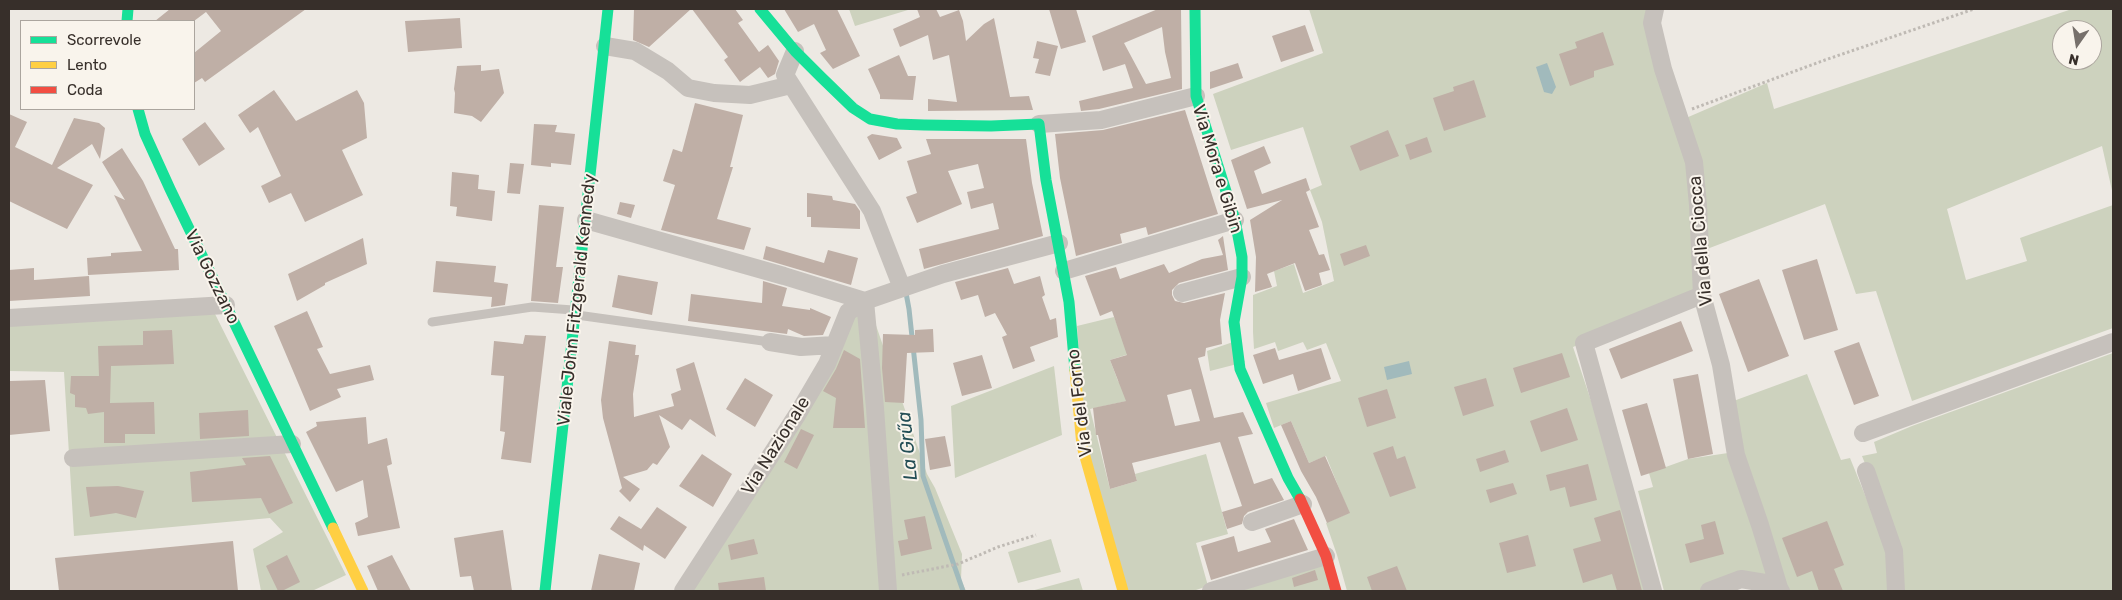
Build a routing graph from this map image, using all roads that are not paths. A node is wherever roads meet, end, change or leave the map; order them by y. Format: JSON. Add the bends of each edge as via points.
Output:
{"nodes":[{"id":1,"x":608,"y":9,"type":"edge"},
{"id":2,"x":760,"y":9,"type":"edge"},
{"id":3,"x":1195,"y":9,"type":"edge"},
{"id":4,"x":1655,"y":9,"type":"edge"},
{"id":5,"x":605,"y":46,"type":"junction"},
{"id":6,"x":796,"y":52,"type":"junction"},
{"id":7,"x":791,"y":85,"type":"junction"},
{"id":8,"x":1196,"y":96,"type":"junction"},
{"id":9,"x":138,"y":110,"type":"edge"},
{"id":10,"x":1039,"y":124,"type":"junction"},
{"id":11,"x":586,"y":220,"type":"junction"},
{"id":12,"x":1235,"y":220,"type":"junction"},
{"id":13,"x":1059,"y":242,"type":"junction"},
{"id":14,"x":1064,"y":271,"type":"junction"},
{"id":15,"x":1242,"y":277,"type":"junction"},
{"id":16,"x":902,"y":288,"type":"junction"},
{"id":17,"x":1182,"y":293,"type":"dead end"},
{"id":18,"x":1702,"y":295,"type":"junction"},
{"id":19,"x":866,"y":301,"type":"junction"},
{"id":20,"x":226,"y":305,"type":"junction"},
{"id":21,"x":576,"y":312,"type":"junction"},
{"id":22,"x":9,"y":318,"type":"edge"},
{"id":23,"x":432,"y":322,"type":"dead end"},
{"id":24,"x":770,"y":342,"type":"joint"},
{"id":25,"x":2113,"y":342,"type":"edge"},
{"id":26,"x":834,"y":345,"type":"junction"},
{"id":27,"x":1863,"y":433,"type":"dead end"},
{"id":28,"x":292,"y":444,"type":"junction"},
{"id":29,"x":73,"y":458,"type":"dead end"},
{"id":30,"x":1866,"y":471,"type":"dead end"},
{"id":31,"x":1302,"y":504,"type":"junction"},
{"id":32,"x":1252,"y":522,"type":"dead end"},
{"id":33,"x":1326,"y":556,"type":"junction"},
{"id":34,"x":888,"y":585,"type":"edge"},
{"id":35,"x":363,"y":591,"type":"edge"},
{"id":36,"x":544,"y":591,"type":"edge"},
{"id":37,"x":683,"y":591,"type":"edge"},
{"id":38,"x":1123,"y":591,"type":"edge"},
{"id":39,"x":1211,"y":591,"type":"edge"},
{"id":40,"x":1336,"y":591,"type":"edge"},
{"id":41,"x":1653,"y":591,"type":"edge"},
{"id":42,"x":1709,"y":591,"type":"edge"},
{"id":43,"x":1780,"y":591,"type":"edge"},
{"id":44,"x":1896,"y":591,"type":"edge"}],
"edges":[{"from":1,"to":5,"type":"street","name":"Viale John Fitzgerald Kennedy"},
{"from":2,"to":6,"type":"street","name":"Via Mora e Gibin"},
{"from":3,"to":8,"type":"street"},
{"from":4,"to":18,"type":"street","name":"Via della Ciocca","via":[[1652,23],[1663,69],[1694,162]]},
{"from":5,"to":7,"type":"street","via":[[635,51],[688,88],[750,95]]},
{"from":5,"to":11,"type":"street","name":"Viale John Fitzgerald Kennedy"},
{"from":6,"to":7,"type":"street","via":[[785,75]]},
{"from":6,"to":10,"type":"street","name":"Via Mora e Gibin","via":[[853,108],[870,119],[924,125]]},
{"from":7,"to":16,"type":"street","via":[[872,211]]},
{"from":8,"to":10,"type":"street","name":"Via Mora e Gibin","via":[[1101,120]]},
{"from":8,"to":12,"type":"street","name":"Via Mora e Gibin"},
{"from":9,"to":20,"type":"street","name":"Via Gozzano","via":[[148,142]]},
{"from":10,"to":13,"type":"street","name":"Via del Forno","via":[[1049,198]]},
{"from":11,"to":19,"type":"street"},
{"from":11,"to":21,"type":"street","name":"Viale John Fitzgerald Kennedy"},
{"from":12,"to":14,"type":"street"},
{"from":12,"to":15,"type":"street","name":"Via Mora e Gibin"},
{"from":13,"to":14,"type":"street","name":"Via del Forno"},
{"from":13,"to":16,"type":"street","name":"Via Nazionale"},
{"from":14,"to":38,"type":"street","name":"Via del Forno","via":[[1082,446]]},
{"from":15,"to":17,"type":"street"},
{"from":15,"to":31,"type":"street","name":"Via Mora e Gibin","via":[[1234,322],[1240,369]]},
{"from":16,"to":19,"type":"street","name":"Via Nazionale"},
{"from":18,"to":41,"type":"street","via":[[1584,343]]},
{"from":18,"to":43,"type":"street","name":"Via della Ciocca","via":[[1721,365],[1736,456]]},
{"from":19,"to":26,"type":"street","name":"Via Nazionale","via":[[848,312]]},
{"from":19,"to":34,"type":"street"},
{"from":20,"to":22,"type":"street"},
{"from":20,"to":28,"type":"street","name":"Via Gozzano"},
{"from":21,"to":23,"type":"lane","via":[[532,307]]},
{"from":21,"to":24,"type":"lane"},
{"from":21,"to":36,"type":"street","name":"Viale John Fitzgerald Kennedy"},
{"from":24,"to":26,"type":"street","via":[[801,347]]},
{"from":25,"to":27,"type":"street"},
{"from":26,"to":37,"type":"street","name":"Via Nazionale","via":[[827,364],[797,415]]},
{"from":28,"to":29,"type":"street"},
{"from":28,"to":35,"type":"street","name":"Via Gozzano"},
{"from":30,"to":44,"type":"street","via":[[1894,551]]},
{"from":31,"to":32,"type":"street"},
{"from":31,"to":33,"type":"street","name":"Via Mora e Gibin"},
{"from":33,"to":39,"type":"street"},
{"from":33,"to":40,"type":"street","name":"Via Mora e Gibin"},
{"from":42,"to":43,"type":"street","via":[[1741,579],[1765,583]]}]}
